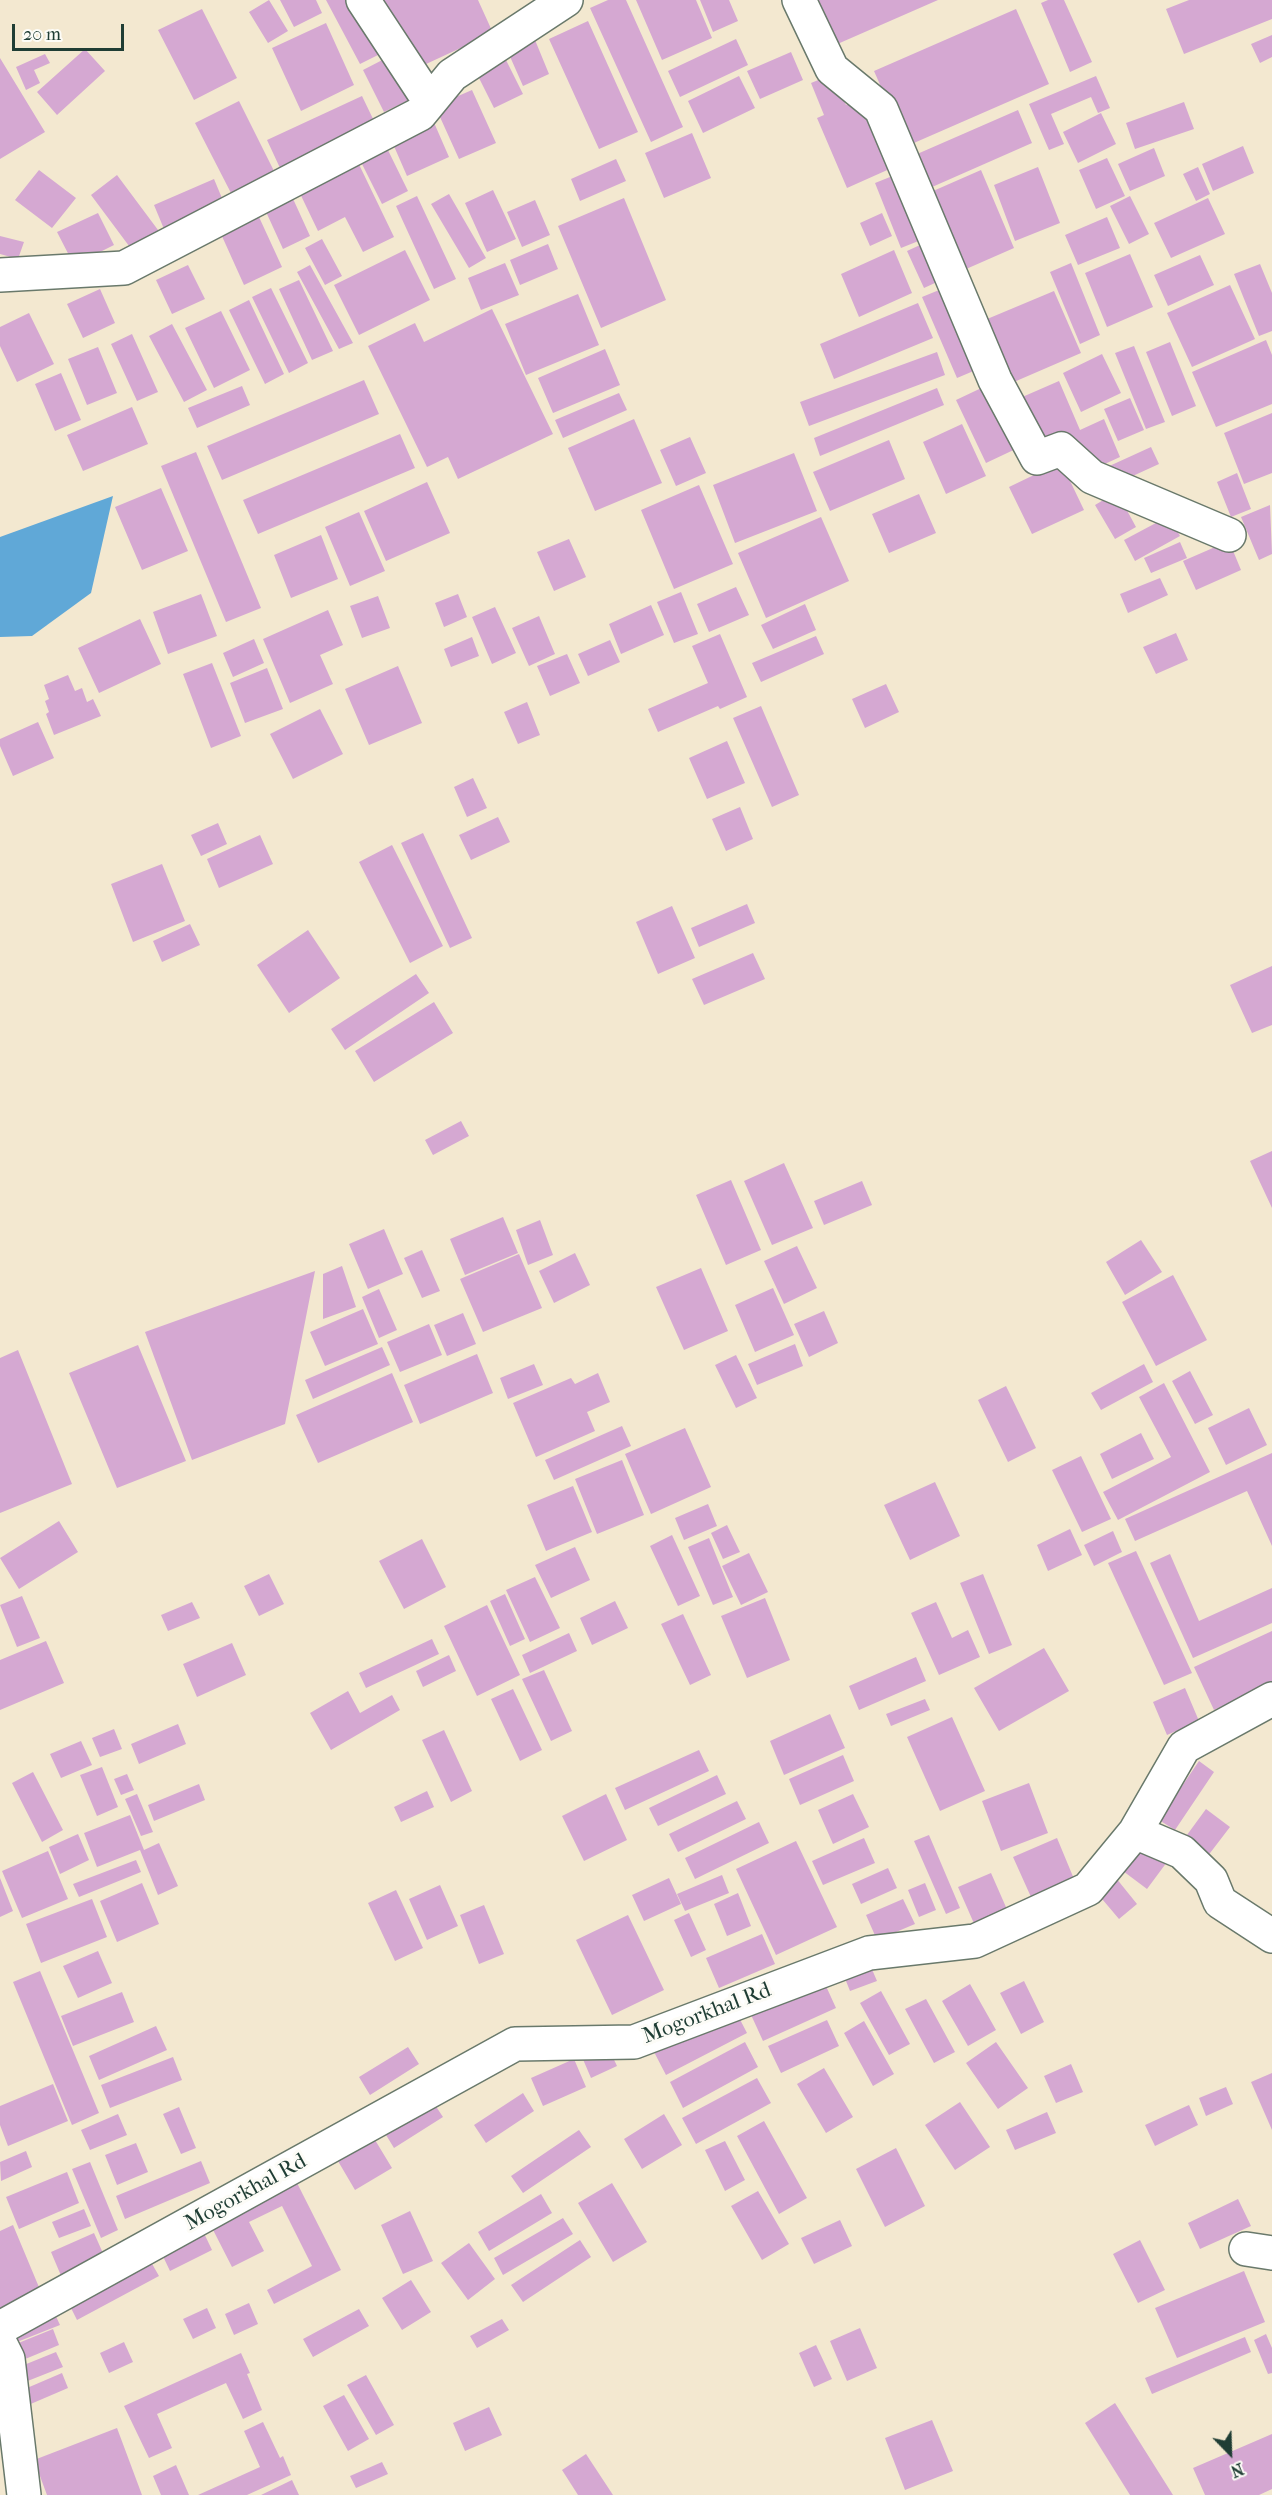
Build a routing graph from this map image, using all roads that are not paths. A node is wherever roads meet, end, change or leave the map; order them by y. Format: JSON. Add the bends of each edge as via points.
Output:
{"nodes":[{"id":1,"x":363,"y":0,"type":"edge"},
{"id":2,"x":566,"y":0,"type":"edge"},
{"id":3,"x":799,"y":0,"type":"edge"},
{"id":4,"x":430,"y":102,"type":"junction"},
{"id":5,"x":0,"y":275,"type":"edge"},
{"id":6,"x":1229,"y":535,"type":"dead end"},
{"id":7,"x":1272,"y":1699,"type":"edge"},
{"id":8,"x":1135,"y":1832,"type":"junction"},
{"id":9,"x":1272,"y":1936,"type":"edge"},
{"id":10,"x":0,"y":2328,"type":"edge"},
{"id":11,"x":0,"y":2343,"type":"edge"},
{"id":12,"x":24,"y":2495,"type":"edge"}],
"edges":[{"from":1,"to":4,"type":"street"},
{"from":2,"to":4,"type":"street","via":[[452,75]]},
{"from":3,"to":6,"type":"street","via":[[832,69],[881,110],[995,380],[1037,458],[1061,449],[1092,477]]},
{"from":4,"to":5,"type":"street","via":[[420,114],[124,268]]},
{"from":7,"to":8,"type":"street","name":"Mogorkhal Rd","via":[[1184,1747]]},
{"from":8,"to":9,"type":"street","via":[[1182,1852],[1211,1880],[1220,1902]]},
{"from":8,"to":10,"type":"street","name":"Mogorkhal Rd","via":[[1088,1889],[975,1941],[869,1953],[634,2042],[515,2044]]},
{"from":11,"to":12,"type":"street","via":[[8,2359]]}]}
